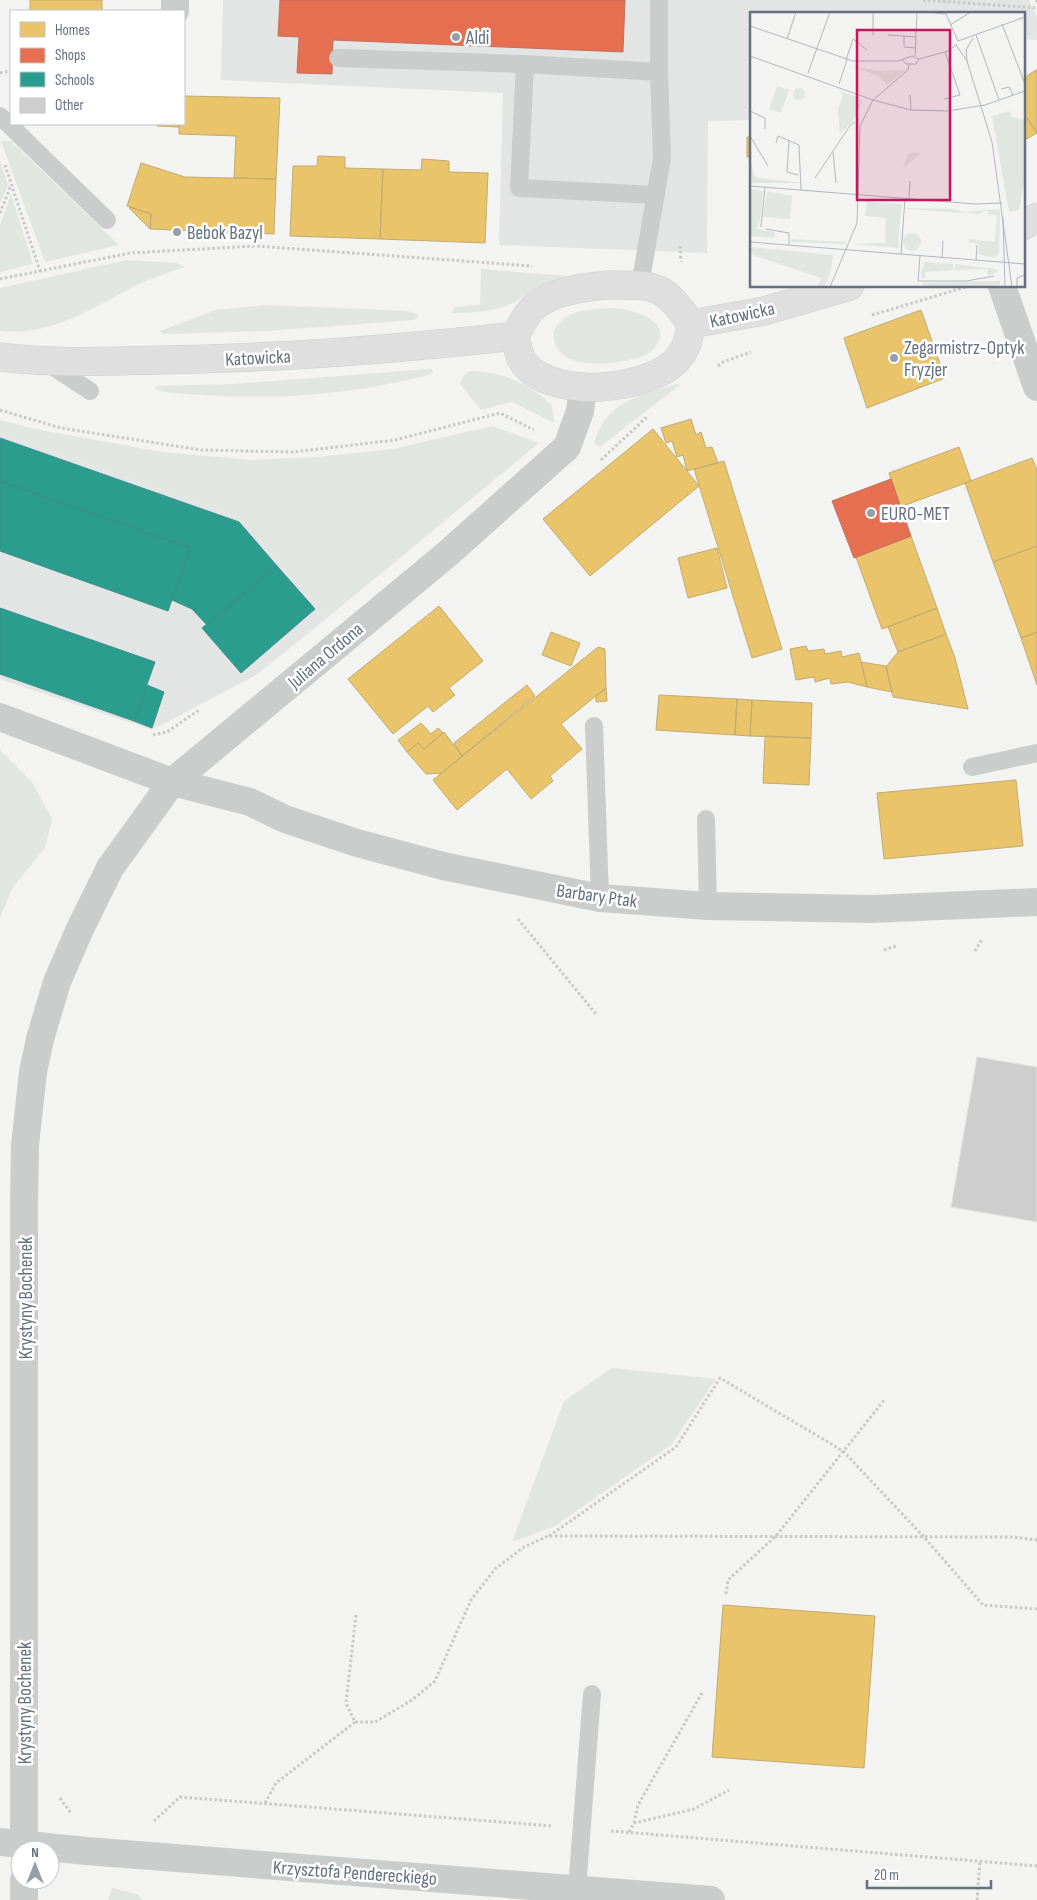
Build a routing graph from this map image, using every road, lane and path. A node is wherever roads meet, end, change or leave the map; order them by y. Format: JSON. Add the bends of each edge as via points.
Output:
{"nodes":[{"id":1,"x":659,"y":0,"type":"edge"},
{"id":2,"x":923,"y":0,"type":"edge"},
{"id":3,"x":1037,"y":8,"type":"edge"},
{"id":4,"x":338,"y":58,"type":"dead end"},
{"id":5,"x":525,"y":64,"type":"junction"},
{"id":6,"x":659,"y":72,"type":"junction"},
{"id":7,"x":0,"y":116,"type":"edge"},
{"id":8,"x":3,"y":159,"type":"dead end"},
{"id":9,"x":11,"y":184,"type":"junction"},
{"id":10,"x":656,"y":195,"type":"junction"},
{"id":11,"x":0,"y":213,"type":"edge"},
{"id":12,"x":1037,"y":217,"type":"edge"},
{"id":13,"x":107,"y":220,"type":"dead end"},
{"id":14,"x":1024,"y":225,"type":"edge"},
{"id":15,"x":1024,"y":232,"type":"edge"},
{"id":16,"x":1037,"y":234,"type":"edge"},
{"id":17,"x":680,"y":242,"type":"dead end"},
{"id":18,"x":536,"y":266,"type":"dead end"},
{"id":19,"x":683,"y":269,"type":"dead end"},
{"id":20,"x":40,"y":271,"type":"junction"},
{"id":21,"x":0,"y":279,"type":"edge"},
{"id":22,"x":640,"y":285,"type":"junction"},
{"id":23,"x":843,"y":288,"type":"edge"},
{"id":24,"x":960,"y":288,"type":"edge"},
{"id":25,"x":1003,"y":288,"type":"edge"},
{"id":26,"x":863,"y":318,"type":"dead end"},
{"id":27,"x":691,"y":324,"type":"junction"},
{"id":28,"x":515,"y":336,"type":"junction"},
{"id":29,"x":759,"y":349,"type":"dead end"},
{"id":30,"x":0,"y":357,"type":"edge"},
{"id":31,"x":43,"y":360,"type":"junction"},
{"id":32,"x":716,"y":367,"type":"dead end"},
{"id":33,"x":583,"y":387,"type":"junction"},
{"id":34,"x":1037,"y":387,"type":"edge"},
{"id":35,"x":90,"y":391,"type":"dead end"},
{"id":36,"x":0,"y":410,"type":"edge"},
{"id":37,"x":650,"y":415,"type":"dead end"},
{"id":38,"x":567,"y":447,"type":"junction"},
{"id":39,"x":203,"y":707,"type":"dead end"},
{"id":40,"x":0,"y":717,"type":"edge"},
{"id":41,"x":594,"y":726,"type":"dead end"},
{"id":42,"x":148,"y":736,"type":"dead end"},
{"id":43,"x":1037,"y":753,"type":"edge"},
{"id":44,"x":972,"y":767,"type":"dead end"},
{"id":45,"x":172,"y":782,"type":"junction"},
{"id":46,"x":706,"y":819,"type":"dead end"},
{"id":47,"x":600,"y":898,"type":"junction"},
{"id":48,"x":1037,"y":902,"type":"edge"},
{"id":49,"x":708,"y":906,"type":"junction"},
{"id":50,"x":515,"y":914,"type":"dead end"},
{"id":51,"x":982,"y":939,"type":"dead end"},
{"id":52,"x":975,"y":951,"type":"dead end"},
{"id":53,"x":596,"y":1014,"type":"dead end"},
{"id":54,"x":885,"y":1399,"type":"dead end"},
{"id":55,"x":843,"y":1451,"type":"junction"},
{"id":56,"x":548,"y":1536,"type":"junction"},
{"id":57,"x":776,"y":1536,"type":"junction"},
{"id":58,"x":924,"y":1537,"type":"junction"},
{"id":59,"x":1037,"y":1540,"type":"edge"},
{"id":60,"x":726,"y":1594,"type":"dead end"},
{"id":61,"x":1037,"y":1609,"type":"edge"},
{"id":62,"x":356,"y":1615,"type":"dead end"},
{"id":63,"x":702,"y":1693,"type":"dead end"},
{"id":64,"x":592,"y":1694,"type":"dead end"},
{"id":65,"x":355,"y":1722,"type":"junction"},
{"id":66,"x":729,"y":1790,"type":"dead end"},
{"id":67,"x":59,"y":1797,"type":"dead end"},
{"id":68,"x":264,"y":1803,"type":"junction"},
{"id":69,"x":75,"y":1816,"type":"dead end"},
{"id":70,"x":153,"y":1822,"type":"dead end"},
{"id":71,"x":634,"y":1822,"type":"junction"},
{"id":72,"x":581,"y":1829,"type":"junction"},
{"id":73,"x":629,"y":1832,"type":"junction"},
{"id":74,"x":16,"y":1840,"type":"edge"},
{"id":75,"x":60,"y":1849,"type":"edge"},
{"id":76,"x":980,"y":1861,"type":"junction"},
{"id":77,"x":1037,"y":1866,"type":"edge"},
{"id":78,"x":577,"y":1889,"type":"junction"},
{"id":79,"x":530,"y":1893,"type":"edge"},
{"id":80,"x":711,"y":1900,"type":"edge"},
{"id":81,"x":976,"y":1900,"type":"edge"}],
"edges":[{"from":1,"to":6,"type":"lane"},
{"from":2,"to":3,"type":"path"},
{"from":4,"to":5,"type":"lane"},
{"from":5,"to":6,"type":"lane"},
{"from":5,"to":10,"type":"lane","via":[[519,188]]},
{"from":6,"to":10,"type":"lane","via":[[662,158]]},
{"from":7,"to":13,"type":"lane"},
{"from":8,"to":9,"type":"path"},
{"from":9,"to":11,"type":"path"},
{"from":9,"to":20,"type":"path"},
{"from":10,"to":22,"type":"lane"},
{"from":12,"to":14,"type":"street"},
{"from":15,"to":16,"type":"street"},
{"from":17,"to":19,"type":"path"},
{"from":18,"to":20,"type":"path","via":[[256,246],[130,253]]},
{"from":20,"to":21,"type":"path"},
{"from":22,"to":27,"type":"street","name":"Katowicka","via":[[658,289],[672,298]]},
{"from":22,"to":28,"type":"street","name":"Katowicka","via":[[583,287],[543,301],[532,308]]},
{"from":23,"to":27,"type":"street","name":"Katowicka","via":[[764,311]]},
{"from":24,"to":26,"type":"path"},
{"from":25,"to":34,"type":"street"},
{"from":27,"to":33,"type":"street","name":"Katowicka","via":[[688,343],[680,358],[657,375],[624,384]]},
{"from":28,"to":31,"type":"street","name":"Katowicka","via":[[379,350],[236,359]]},
{"from":28,"to":33,"type":"street","name":"Katowicka","via":[[521,358],[533,371],[549,380]]},
{"from":29,"to":32,"type":"path"},
{"from":30,"to":31,"type":"street","name":"Katowicka"},
{"from":31,"to":35,"type":"lane"},
{"from":33,"to":38,"type":"street","name":"Juliana Ordona","via":[[580,410]]},
{"from":36,"to":38,"type":"path","via":[[61,428],[201,450],[293,452],[395,440],[500,413]]},
{"from":37,"to":38,"type":"path","via":[[601,460]]},
{"from":38,"to":45,"type":"street","name":"Juliana Ordona","via":[[446,555]]},
{"from":39,"to":42,"type":"path","via":[[167,732]]},
{"from":40,"to":45,"type":"street"},
{"from":41,"to":47,"type":"lane"},
{"from":43,"to":44,"type":"lane"},
{"from":45,"to":47,"type":"street","name":"Barbary Ptak","via":[[250,802],[285,820],[357,844],[443,866]]},
{"from":45,"to":74,"type":"street","name":"Krystyny Bochenek","via":[[110,868],[78,931],[57,982],[33,1072],[25,1145]]},
{"from":46,"to":49,"type":"lane"},
{"from":47,"to":49,"type":"street","name":"Barbary Ptak"},
{"from":48,"to":49,"type":"street","name":"Barbary Ptak","via":[[872,909]]},
{"from":50,"to":53,"type":"path"},
{"from":51,"to":52,"type":"path"},
{"from":54,"to":55,"type":"path"},
{"from":55,"to":56,"type":"path","via":[[720,1378],[676,1447]]},
{"from":55,"to":57,"type":"path"},
{"from":55,"to":58,"type":"path"},
{"from":56,"to":57,"type":"path"},
{"from":56,"to":65,"type":"path","via":[[524,1547],[496,1569],[477,1592],[435,1681],[412,1700],[375,1722]]},
{"from":57,"to":58,"type":"path"},
{"from":57,"to":60,"type":"path","via":[[728,1580]]},
{"from":58,"to":59,"type":"path"},
{"from":58,"to":61,"type":"path","via":[[983,1605]]},
{"from":62,"to":65,"type":"path","via":[[346,1703]]},
{"from":63,"to":71,"type":"path","via":[[638,1805]]},
{"from":64,"to":72,"type":"lane"},
{"from":65,"to":68,"type":"path","via":[[276,1784]]},
{"from":66,"to":71,"type":"path","via":[[694,1809]]},
{"from":67,"to":69,"type":"path"},
{"from":68,"to":70,"type":"path","via":[[180,1797]]},
{"from":68,"to":72,"type":"path"},
{"from":71,"to":73,"type":"path"},
{"from":72,"to":73,"type":"path"},
{"from":72,"to":78,"type":"lane"},
{"from":73,"to":76,"type":"path"},
{"from":75,"to":79,"type":"street","name":"Krzysztofa Pendereckiego"},
{"from":76,"to":77,"type":"path"},
{"from":76,"to":81,"type":"path"},
{"from":78,"to":79,"type":"street","name":"Krzysztofa Pendereckiego"},
{"from":78,"to":80,"type":"street","name":"Krzysztofa Pendereckiego"}]}
